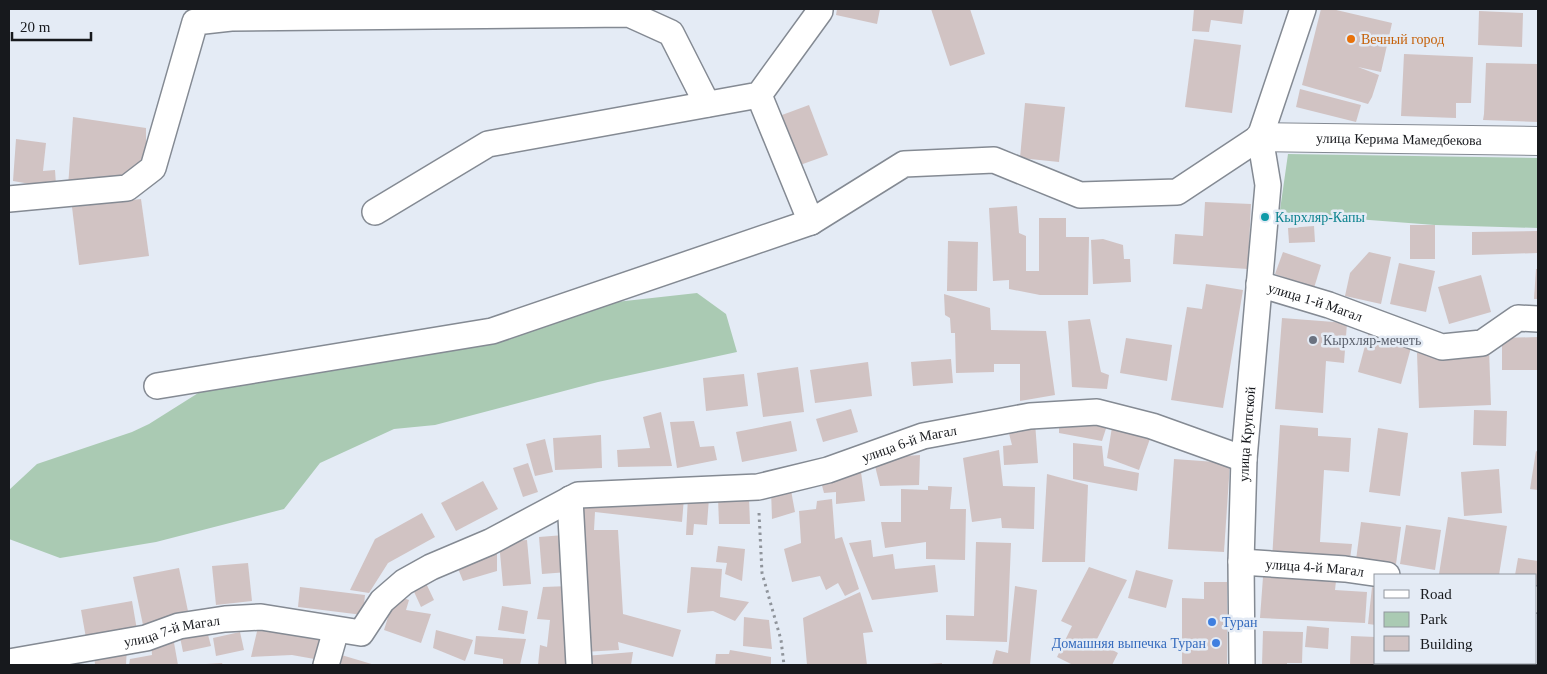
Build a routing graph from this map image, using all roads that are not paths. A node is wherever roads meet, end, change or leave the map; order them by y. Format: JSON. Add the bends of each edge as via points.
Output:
{"nodes":[{"id":1,"x":820,"y":9,"type":"edge"},
{"id":2,"x":1303,"y":9,"type":"edge"},
{"id":3,"x":759,"y":95,"type":"junction"},
{"id":4,"x":707,"y":104,"type":"junction"},
{"id":5,"x":1260,"y":138,"type":"junction"},
{"id":6,"x":1538,"y":141,"type":"edge"},
{"id":7,"x":9,"y":198,"type":"edge"},
{"id":8,"x":375,"y":212,"type":"dead end"},
{"id":9,"x":811,"y":222,"type":"junction"},
{"id":10,"x":1259,"y":284,"type":"junction"},
{"id":11,"x":1538,"y":318,"type":"edge"},
{"id":12,"x":157,"y":386,"type":"dead end"},
{"id":13,"x":1244,"y":459,"type":"junction"},
{"id":14,"x":570,"y":499,"type":"junction"},
{"id":15,"x":1241,"y":562,"type":"junction"},
{"id":16,"x":1380,"y":574,"type":"edge"},
{"id":17,"x":336,"y":630,"type":"junction"},
{"id":18,"x":9,"y":662,"type":"edge"},
{"id":19,"x":326,"y":665,"type":"edge"},
{"id":20,"x":579,"y":665,"type":"edge"},
{"id":21,"x":1242,"y":665,"type":"edge"}],
"edges":[{"from":1,"to":3,"type":"street"},
{"from":2,"to":5,"type":"street"},
{"from":3,"to":4,"type":"street"},
{"from":3,"to":9,"type":"street"},
{"from":4,"to":7,"type":"street","via":[[671,33],[629,14],[231,18],[194,22],[153,168],[127,188]]},
{"from":4,"to":8,"type":"street","via":[[488,144]]},
{"from":5,"to":6,"type":"street","name":"улица Керима Мамедбекова"},
{"from":5,"to":9,"type":"street","via":[[1176,192],[1080,195],[994,160],[904,164]]},
{"from":5,"to":10,"type":"street","name":"улица Крупской","via":[[1268,185]]},
{"from":9,"to":12,"type":"street","via":[[492,331]]},
{"from":10,"to":11,"type":"street","name":"улица 1-й Магал","via":[[1329,305],[1442,347],[1482,343],[1518,318]]},
{"from":10,"to":13,"type":"street","name":"улица Крупской"},
{"from":13,"to":14,"type":"street","name":"улица 6-й Магал","via":[[1152,426],[1097,412],[1030,416],[923,436],[828,470],[758,487],[602,493]]},
{"from":13,"to":15,"type":"street","name":"улица Крупской"},
{"from":14,"to":17,"type":"street","name":"улица 7-й Магал","via":[[490,542],[404,582],[382,601],[361,633]]},
{"from":14,"to":20,"type":"street"},
{"from":15,"to":16,"type":"street","name":"улица 4-й Магал"},
{"from":15,"to":21,"type":"street","name":"улица Крупской"},
{"from":17,"to":18,"type":"street","name":"улица 7-й Магал","via":[[261,617],[225,619],[179,626],[146,638]]},
{"from":17,"to":19,"type":"street"}]}
